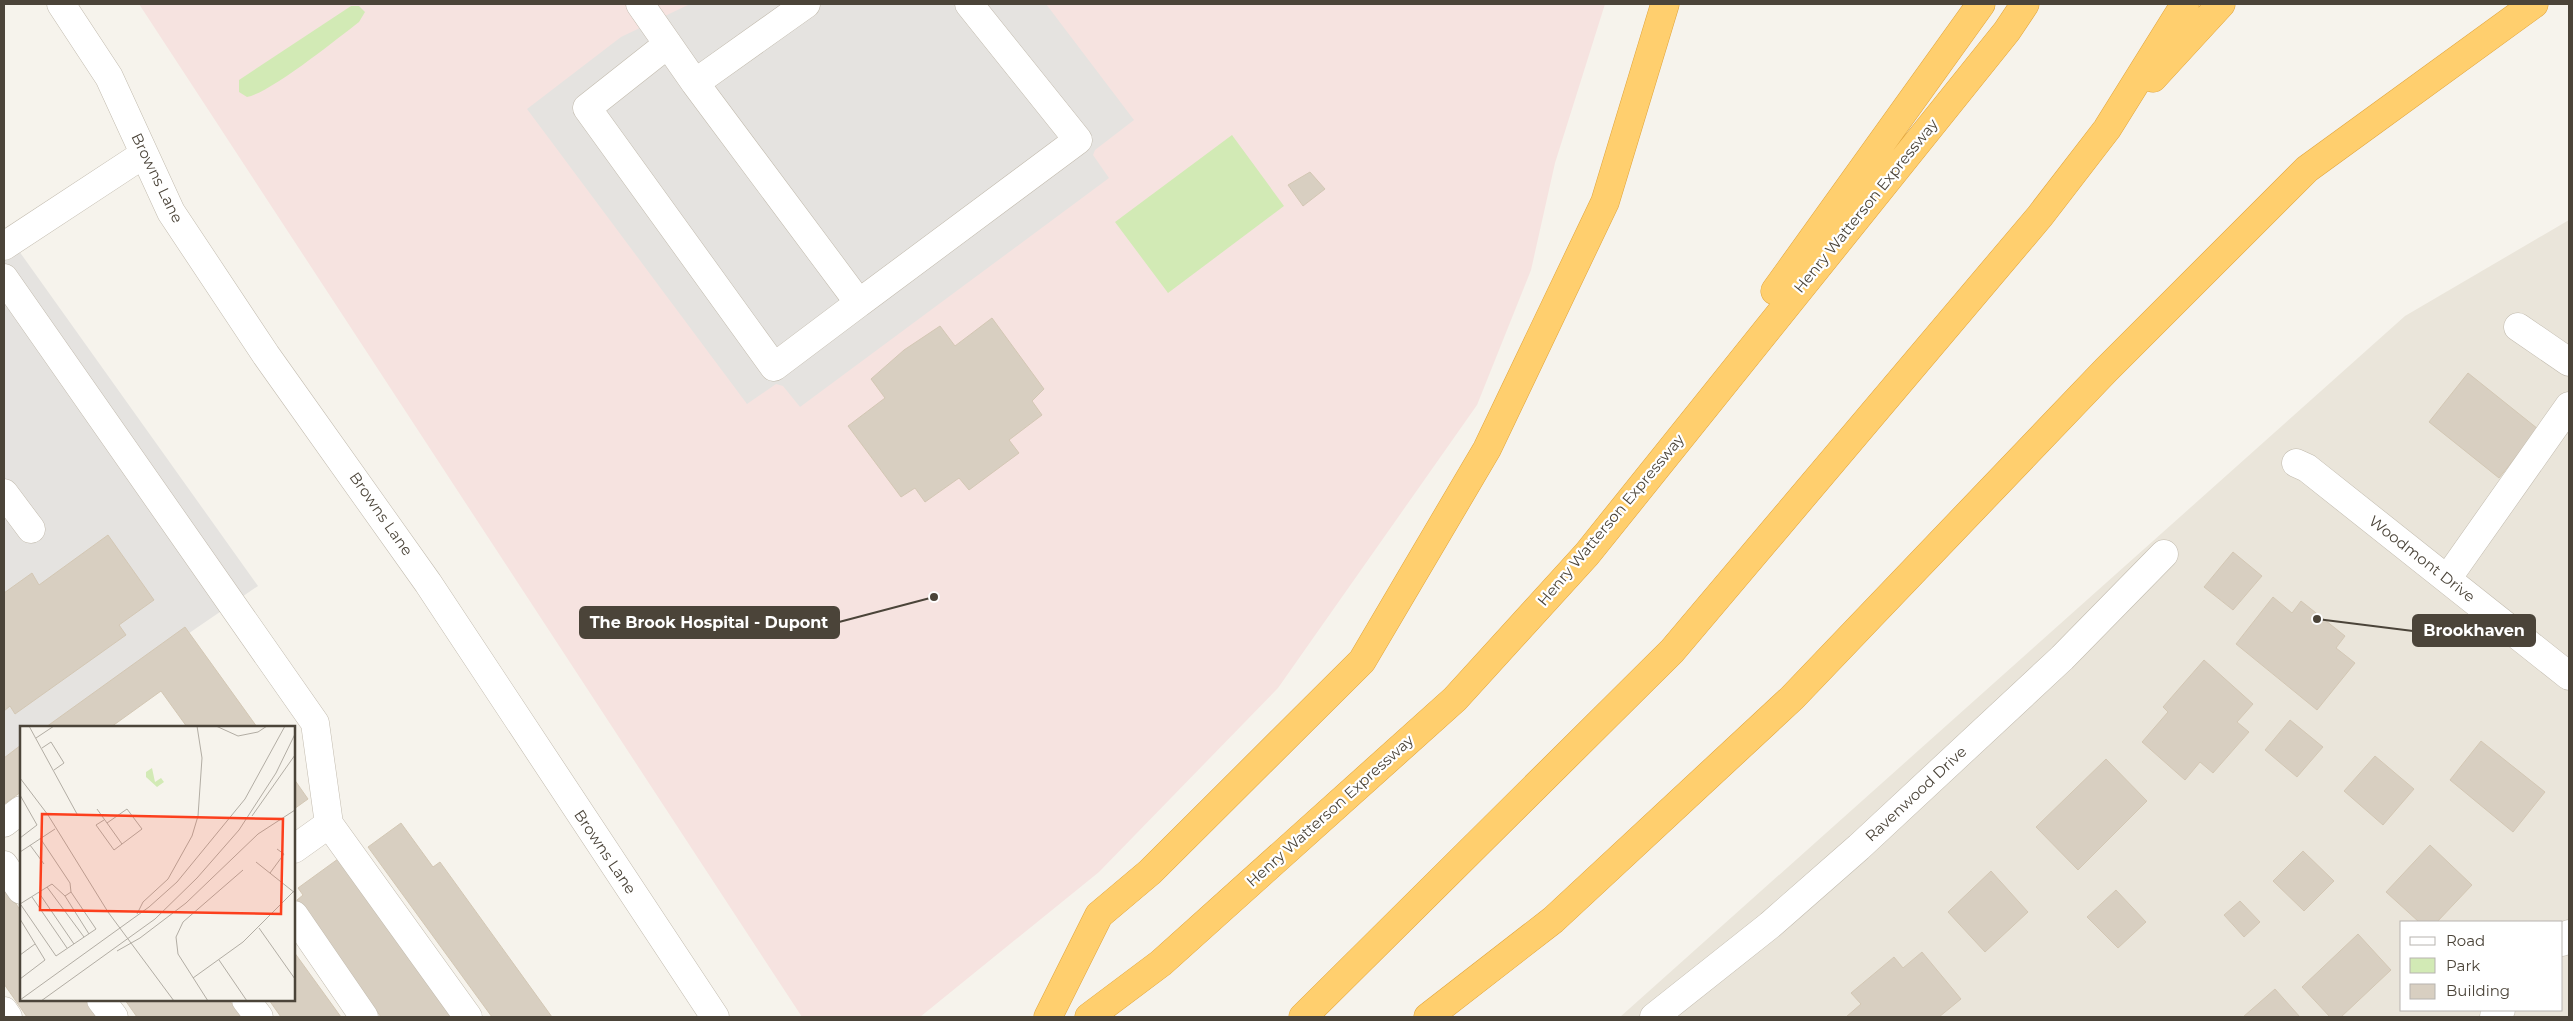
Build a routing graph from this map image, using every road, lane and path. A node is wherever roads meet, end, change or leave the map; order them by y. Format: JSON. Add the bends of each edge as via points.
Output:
{"nodes":[{"id":1,"x":61,"y":4,"type":"edge"},
{"id":2,"x":640,"y":4,"type":"edge"},
{"id":3,"x":806,"y":4,"type":"edge"},
{"id":4,"x":969,"y":4,"type":"edge"},
{"id":5,"x":1665,"y":4,"type":"edge"},
{"id":6,"x":1981,"y":4,"type":"edge"},
{"id":7,"x":2025,"y":4,"type":"edge"},
{"id":8,"x":2185,"y":4,"type":"edge"},
{"id":9,"x":2221,"y":4,"type":"edge"},
{"id":10,"x":2534,"y":4,"type":"edge"},
{"id":11,"x":668,"y":44,"type":"junction"},
{"id":12,"x":696,"y":83,"type":"junction"},
{"id":13,"x":2107,"y":129,"type":"junction"},
{"id":14,"x":144,"y":154,"type":"junction"},
{"id":15,"x":4,"y":246,"type":"edge"},
{"id":16,"x":4,"y":278,"type":"edge"},
{"id":17,"x":859,"y":303,"type":"junction"},
{"id":18,"x":2518,"y":327,"type":"dead end"},
{"id":19,"x":2569,"y":362,"type":"edge"},
{"id":20,"x":2569,"y":406,"type":"edge"},
{"id":21,"x":2296,"y":463,"type":"dead end"},
{"id":22,"x":4,"y":493,"type":"edge"},
{"id":23,"x":31,"y":529,"type":"dead end"},
{"id":24,"x":1587,"y":554,"type":"junction"},
{"id":25,"x":2164,"y":554,"type":"dead end"},
{"id":26,"x":2447,"y":579,"type":"junction"},
{"id":27,"x":2569,"y":676,"type":"edge"},
{"id":28,"x":20,"y":811,"type":"edge"},
{"id":29,"x":4,"y":822,"type":"edge"},
{"id":30,"x":329,"y":824,"type":"junction"},
{"id":31,"x":295,"y":848,"type":"edge"},
{"id":32,"x":4,"y":866,"type":"edge"},
{"id":33,"x":20,"y":889,"type":"edge"},
{"id":34,"x":295,"y":916,"type":"edge"},
{"id":35,"x":102,"y":1001,"type":"edge"},
{"id":36,"x":247,"y":1001,"type":"edge"},
{"id":37,"x":4,"y":1011,"type":"edge"},
{"id":38,"x":8,"y":1017,"type":"edge"},
{"id":39,"x":114,"y":1017,"type":"edge"},
{"id":40,"x":258,"y":1017,"type":"edge"},
{"id":41,"x":364,"y":1017,"type":"edge"},
{"id":42,"x":468,"y":1017,"type":"edge"},
{"id":43,"x":715,"y":1017,"type":"edge"},
{"id":44,"x":1048,"y":1017,"type":"edge"},
{"id":45,"x":1089,"y":1017,"type":"edge"},
{"id":46,"x":1303,"y":1017,"type":"edge"},
{"id":47,"x":1428,"y":1017,"type":"edge"},
{"id":48,"x":1654,"y":1017,"type":"edge"}],
"edges":[{"from":1,"to":14,"type":"street","name":"Browns Lane","via":[[109,77]]},
{"from":2,"to":11,"type":"street"},
{"from":3,"to":12,"type":"street"},
{"from":4,"to":17,"type":"street","via":[[1078,140]]},
{"from":5,"to":44,"type":"highway","via":[[1605,202],[1487,449],[1362,661],[1150,872],[1099,915]]},
{"from":6,"to":24,"type":"highway"},
{"from":7,"to":24,"type":"highway","name":"Henry Watterson Expressway","via":[[2007,31]]},
{"from":8,"to":13,"type":"highway"},
{"from":9,"to":13,"type":"highway"},
{"from":10,"to":47,"type":"highway","via":[[2307,169],[2106,370],[1792,698],[1553,920]]},
{"from":11,"to":12,"type":"street"},
{"from":11,"to":17,"type":"street","via":[[587,108],[774,368]]},
{"from":12,"to":17,"type":"street"},
{"from":13,"to":46,"type":"highway","via":[[2040,216],[1672,651]]},
{"from":14,"to":15,"type":"street"},
{"from":14,"to":43,"type":"street","name":"Browns Lane","via":[[171,212],[266,356],[428,583]]},
{"from":16,"to":30,"type":"street","via":[[315,723]]},
{"from":18,"to":19,"type":"street"},
{"from":20,"to":26,"type":"street"},
{"from":21,"to":26,"type":"street","name":"Woodmont Drive","via":[[2307,468]]},
{"from":22,"to":23,"type":"street"},
{"from":24,"to":45,"type":"highway","name":"Henry Watterson Expressway","via":[[1455,699],[1161,962]]},
{"from":25,"to":48,"type":"street","name":"Ravenwood Drive","via":[[2062,658],[1859,847]]},
{"from":26,"to":27,"type":"street","name":"Woodmont Drive"},
{"from":28,"to":29,"type":"street"},
{"from":30,"to":31,"type":"street"},
{"from":30,"to":42,"type":"street"},
{"from":32,"to":33,"type":"street"},
{"from":34,"to":41,"type":"street"},
{"from":35,"to":39,"type":"street"},
{"from":36,"to":40,"type":"street"},
{"from":37,"to":38,"type":"street"}]}
